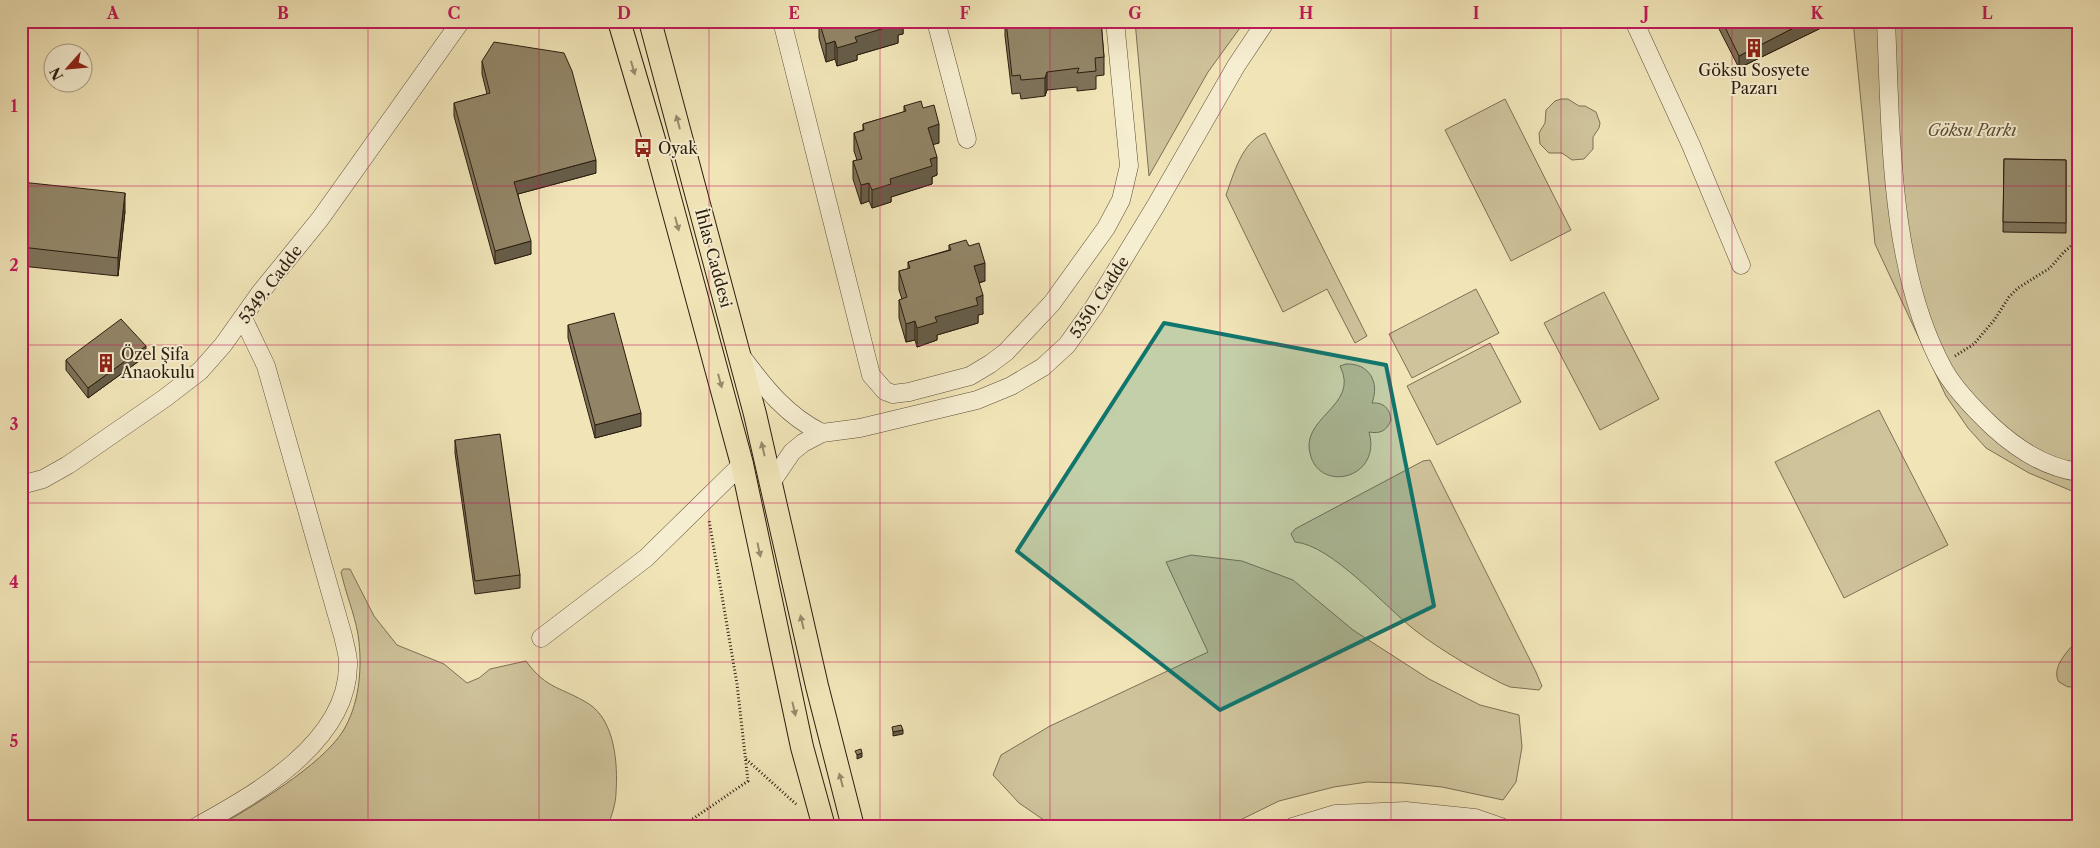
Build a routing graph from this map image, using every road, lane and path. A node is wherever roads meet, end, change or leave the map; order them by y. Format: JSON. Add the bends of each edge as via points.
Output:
{"nodes":[{"id":1,"x":462,"y":21,"type":"edge"},
{"id":2,"x":619,"y":21,"type":"edge"},
{"id":3,"x":650,"y":21,"type":"edge"},
{"id":4,"x":782,"y":21,"type":"edge"},
{"id":5,"x":936,"y":21,"type":"edge"},
{"id":6,"x":1116,"y":21,"type":"edge"},
{"id":7,"x":1266,"y":21,"type":"edge"},
{"id":8,"x":1634,"y":21,"type":"edge"},
{"id":9,"x":1886,"y":21,"type":"edge"},
{"id":10,"x":966,"y":139,"type":"dead end"},
{"id":11,"x":2079,"y":239,"type":"edge"},
{"id":12,"x":1741,"y":265,"type":"dead end"},
{"id":13,"x":243,"y":318,"type":"junction"},
{"id":14,"x":739,"y":353,"type":"junction"},
{"id":15,"x":1941,"y":363,"type":"junction"},
{"id":16,"x":822,"y":433,"type":"junction"},
{"id":17,"x":742,"y":464,"type":"junction"},
{"id":18,"x":2079,"y":472,"type":"edge"},
{"id":19,"x":21,"y":484,"type":"edge"},
{"id":20,"x":772,"y":489,"type":"junction"},
{"id":21,"x":705,"y":500,"type":"junction"},
{"id":22,"x":541,"y":638,"type":"dead end"},
{"id":23,"x":746,"y":758,"type":"junction"},
{"id":24,"x":798,"y":806,"type":"dead end"},
{"id":25,"x":196,"y":827,"type":"edge"},
{"id":26,"x":681,"y":827,"type":"edge"},
{"id":27,"x":824,"y":827,"type":"edge"},
{"id":28,"x":853,"y":827,"type":"edge"},
{"id":29,"x":1292,"y":827,"type":"edge"},
{"id":30,"x":1501,"y":827,"type":"edge"}],
"edges":[{"from":1,"to":13,"type":"street","name":"5349. Cadde","via":[[320,219]]},
{"from":2,"to":17,"type":"main road","name":"İhlas Caddesi","one_way":true},
{"from":14,"to":3,"type":"main road","name":"İhlas Caddesi","one_way":true},
{"from":4,"to":6,"type":"street","via":[[871,375],[885,391],[893,394],[970,376],[1006,352],[1052,303],[1106,228],[1121,200],[1129,166]]},
{"from":5,"to":10,"type":"street"},
{"from":7,"to":16,"type":"street","name":"5350. Cadde","via":[[1236,66],[1094,307],[1067,345],[1043,367],[1011,386],[977,400],[860,428]]},
{"from":8,"to":12,"type":"street"},
{"from":9,"to":15,"type":"street","via":[[1891,130],[1909,280],[1924,327]]},
{"from":11,"to":15,"type":"path","via":[[2050,268],[2009,297],[1974,344]]},
{"from":13,"to":19,"type":"street","name":"5349. Cadde","via":[[200,371],[165,398],[68,465],[43,479]]},
{"from":13,"to":25,"type":"street","via":[[266,366],[343,636],[348,665],[346,686],[339,706],[326,727],[293,764],[242,801]]},
{"from":14,"to":16,"type":"street","via":[[788,412]]},
{"from":20,"to":14,"type":"main road","name":"İhlas Caddesi","one_way":true},
{"from":15,"to":18,"type":"street","via":[[1975,410],[2008,441],[2040,460]]},
{"from":16,"to":20,"type":"street","name":"5350. Cadde","via":[[792,452]]},
{"from":17,"to":21,"type":"street"},
{"from":17,"to":27,"type":"main road","name":"İhlas Caddesi","one_way":true,"via":[[800,737]]},
{"from":28,"to":20,"type":"main road","name":"İhlas Caddesi","one_way":true},
{"from":21,"to":22,"type":"street","via":[[646,558]]},
{"from":21,"to":23,"type":"path","via":[[737,684]]},
{"from":23,"to":24,"type":"path"},
{"from":23,"to":26,"type":"path","via":[[748,781]]},
{"from":29,"to":30,"type":"street","via":[[1335,814],[1406,811],[1475,818]]}]}
